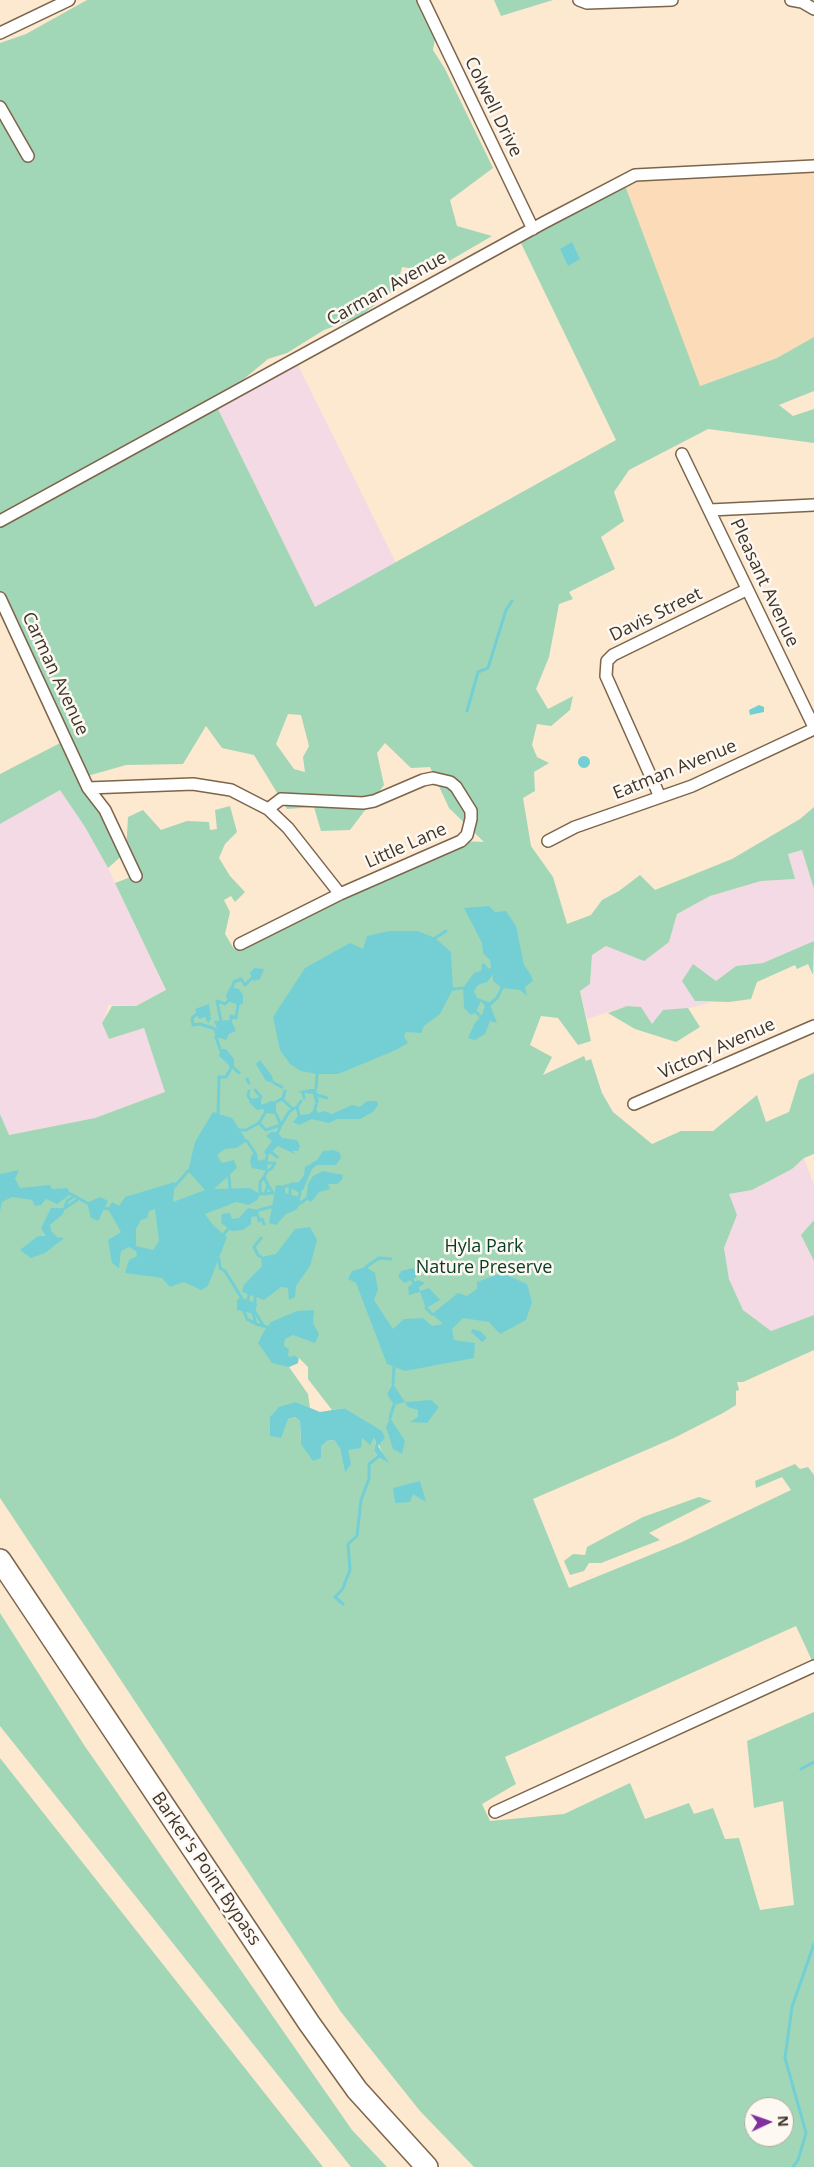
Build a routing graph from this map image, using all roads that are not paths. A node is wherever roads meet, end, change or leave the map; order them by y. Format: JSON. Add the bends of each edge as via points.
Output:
{"nodes":[{"id":1,"x":69,"y":0,"type":"edge"},
{"id":2,"x":423,"y":0,"type":"edge"},
{"id":3,"x":579,"y":0,"type":"edge"},
{"id":4,"x":672,"y":0,"type":"edge"},
{"id":5,"x":792,"y":0,"type":"edge"},
{"id":6,"x":814,"y":9,"type":"edge"},
{"id":7,"x":0,"y":33,"type":"edge"},
{"id":8,"x":0,"y":107,"type":"edge"},
{"id":9,"x":28,"y":156,"type":"dead end"},
{"id":10,"x":814,"y":166,"type":"edge"},
{"id":11,"x":533,"y":228,"type":"junction"},
{"id":12,"x":682,"y":454,"type":"dead end"},
{"id":13,"x":814,"y":505,"type":"edge"},
{"id":14,"x":710,"y":510,"type":"junction"},
{"id":15,"x":0,"y":521,"type":"edge"},
{"id":16,"x":746,"y":590,"type":"junction"},
{"id":17,"x":0,"y":598,"type":"edge"},
{"id":18,"x":814,"y":728,"type":"edge"},
{"id":19,"x":88,"y":788,"type":"junction"},
{"id":20,"x":660,"y":797,"type":"junction"},
{"id":21,"x":268,"y":810,"type":"junction"},
{"id":22,"x":548,"y":842,"type":"dead end"},
{"id":23,"x":136,"y":876,"type":"dead end"},
{"id":24,"x":340,"y":894,"type":"junction"},
{"id":25,"x":240,"y":944,"type":"dead end"},
{"id":26,"x":814,"y":1026,"type":"edge"},
{"id":27,"x":634,"y":1104,"type":"dead end"},
{"id":28,"x":0,"y":1560,"type":"edge"},
{"id":29,"x":814,"y":1666,"type":"edge"},
{"id":30,"x":496,"y":1812,"type":"dead end"},
{"id":31,"x":427,"y":2167,"type":"edge"}],
"edges":[{"from":1,"to":7,"type":"street"},
{"from":2,"to":11,"type":"street","name":"Colwell Drive"},
{"from":3,"to":4,"type":"street","via":[[588,3]]},
{"from":5,"to":6,"type":"street"},
{"from":8,"to":9,"type":"street"},
{"from":10,"to":11,"type":"street","name":"Carman Avenue","via":[[635,175]]},
{"from":11,"to":15,"type":"street","name":"Carman Avenue"},
{"from":12,"to":14,"type":"street","name":"Pleasant Avenue"},
{"from":13,"to":14,"type":"street"},
{"from":14,"to":16,"type":"street","name":"Pleasant Avenue"},
{"from":16,"to":18,"type":"street","name":"Pleasant Avenue"},
{"from":16,"to":20,"type":"street","name":"Davis Street","via":[[613,655],[607,661],[606,676]]},
{"from":17,"to":19,"type":"street","name":"Carman Avenue"},
{"from":18,"to":20,"type":"street","name":"Eatman Avenue","via":[[692,786]]},
{"from":19,"to":21,"type":"street","via":[[212,786],[231,790]]},
{"from":19,"to":23,"type":"street","name":"Carman Avenue","via":[[105,810]]},
{"from":20,"to":22,"type":"street","name":"Eatman Avenue","via":[[575,827]]},
{"from":21,"to":24,"type":"street","via":[[299,840]]},
{"from":21,"to":24,"type":"street","name":"Little Lane","via":[[281,799],[374,801],[433,778],[456,787],[471,811],[470,827],[461,841]]},
{"from":24,"to":25,"type":"street","name":"Little Lane"},
{"from":26,"to":27,"type":"street","name":"Victory Avenue"},
{"from":28,"to":31,"type":"highway","name":"Barker's Point Bypass","via":[[309,2023],[357,2090]]},
{"from":29,"to":30,"type":"street"}]}
